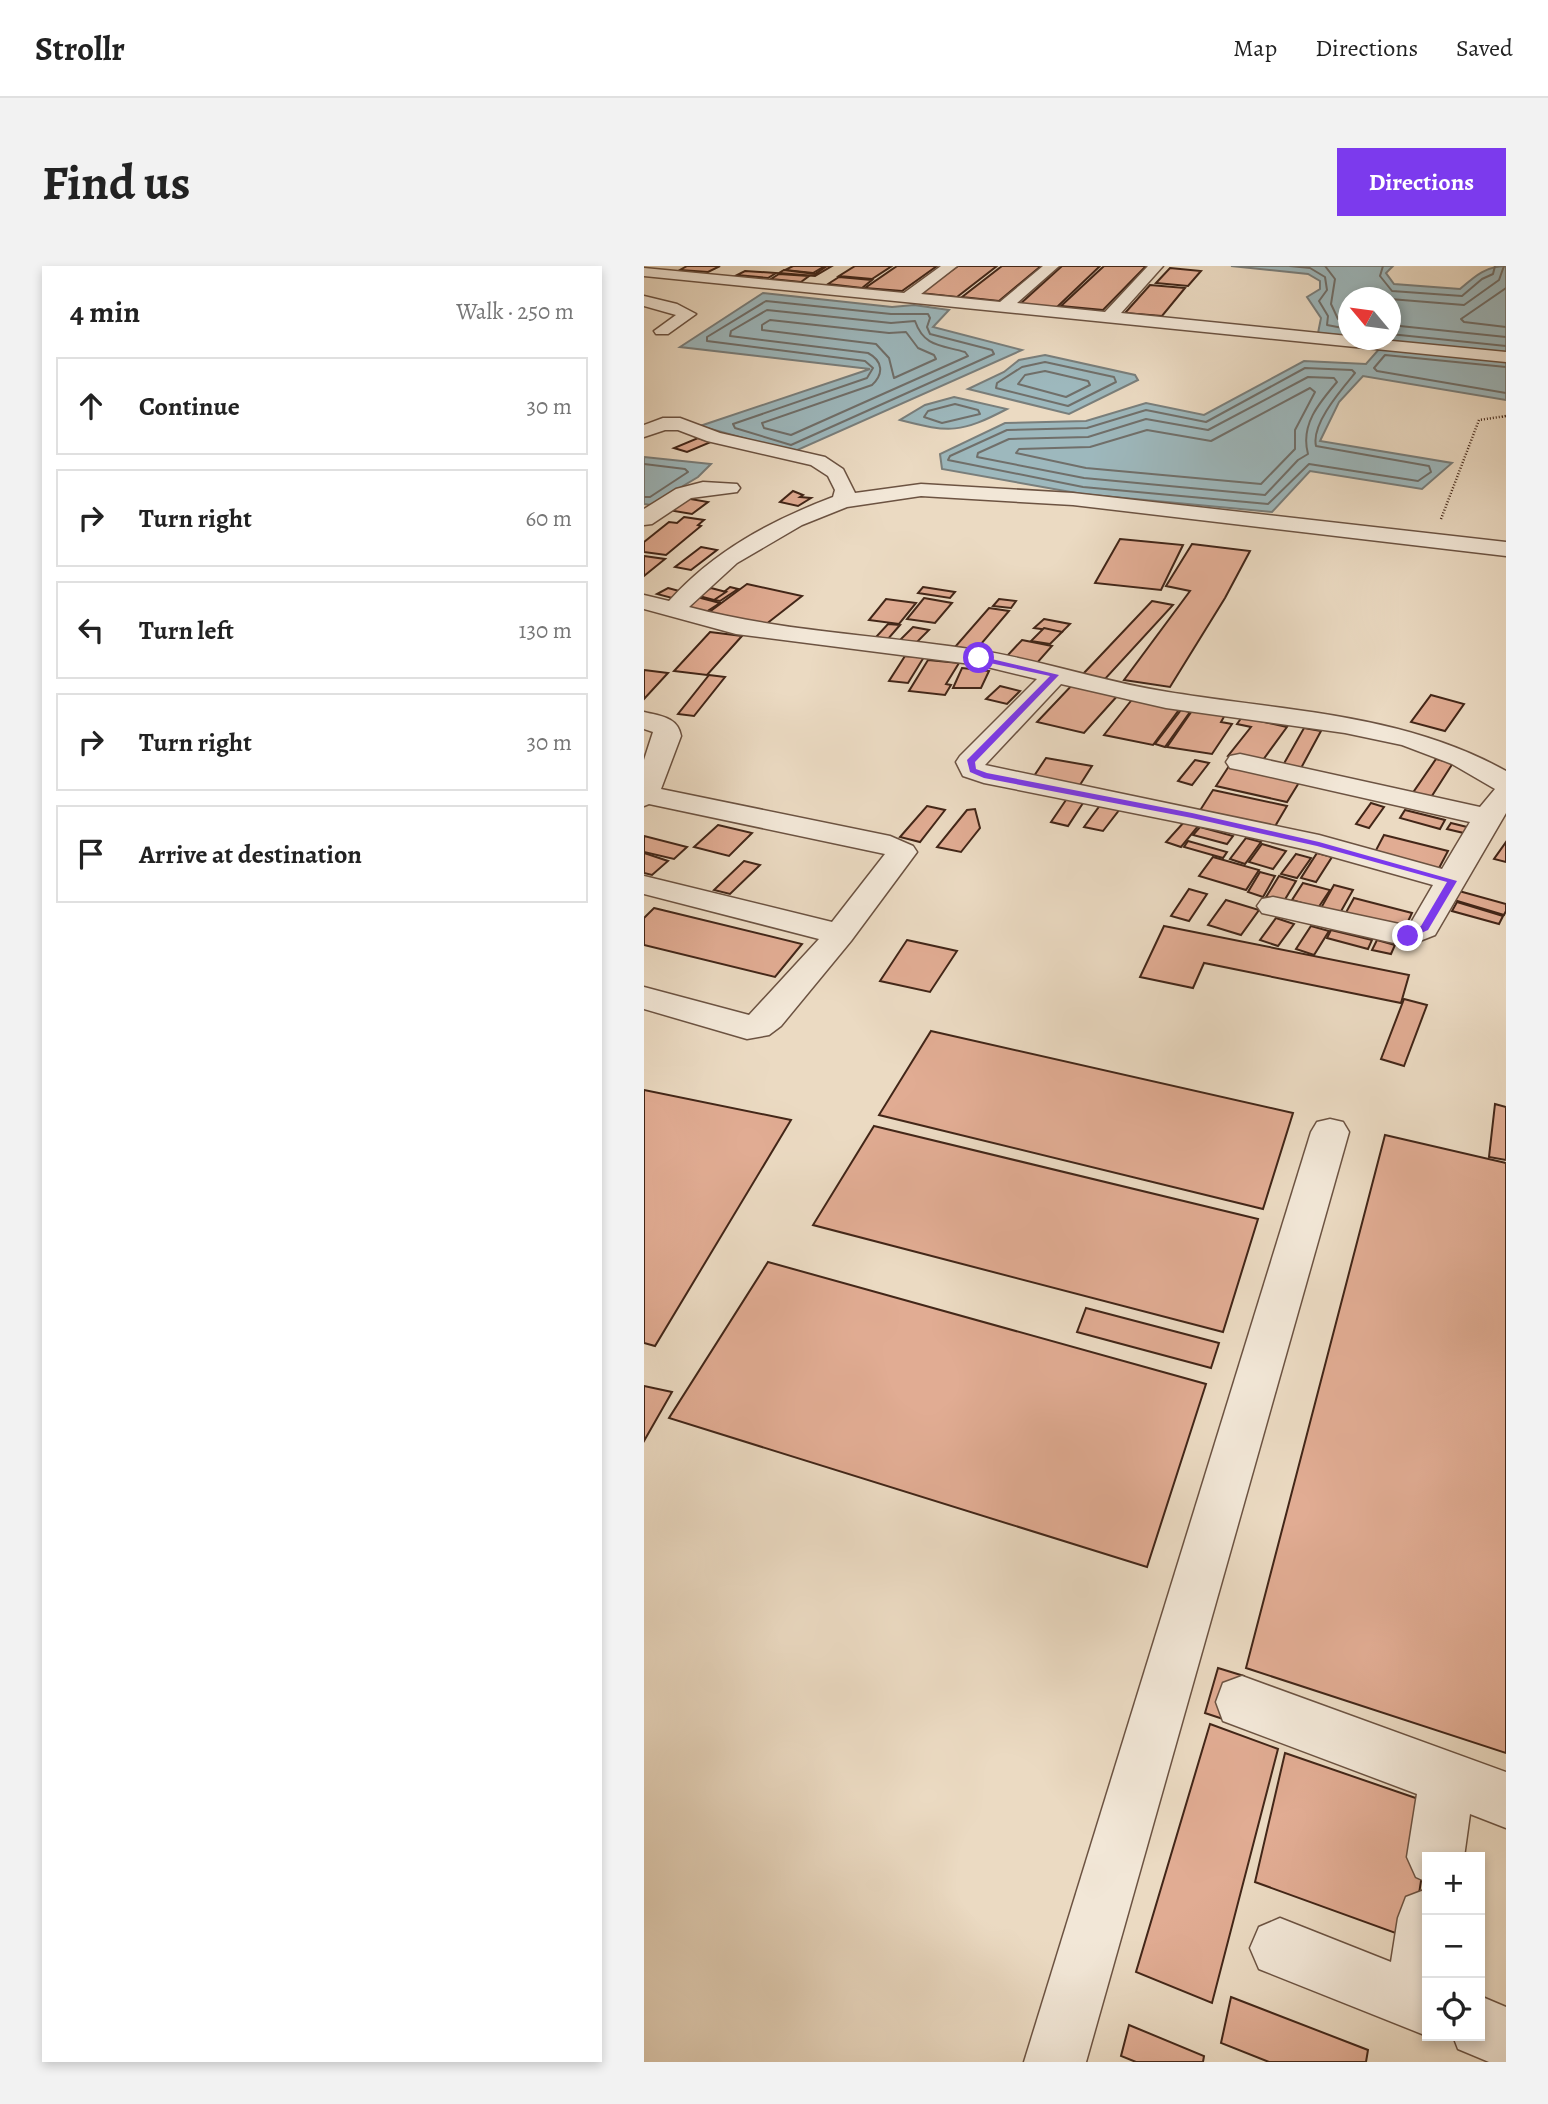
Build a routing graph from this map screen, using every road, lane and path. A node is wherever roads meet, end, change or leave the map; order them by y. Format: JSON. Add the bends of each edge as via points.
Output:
{"nodes":[{"id":1,"x":744,"y":266,"type":"edge"},
{"id":2,"x":950,"y":266,"type":"edge"},
{"id":3,"x":1052,"y":266,"type":"edge"},
{"id":4,"x":1156,"y":266,"type":"edge"},
{"id":5,"x":644,"y":272,"type":"edge"},
{"id":6,"x":832,"y":273,"type":"dead end"},
{"id":7,"x":720,"y":279,"type":"junction"},
{"id":8,"x":809,"y":287,"type":"junction"},
{"id":9,"x":908,"y":297,"type":"junction"},
{"id":10,"x":644,"y":301,"type":"edge"},
{"id":11,"x":1004,"y":306,"type":"junction"},
{"id":12,"x":1109,"y":317,"type":"junction"},
{"id":13,"x":644,"y":328,"type":"edge"},
{"id":14,"x":662,"y":331,"type":"junction"},
{"id":15,"x":683,"y":333,"type":"dead end"},
{"id":16,"x":1506,"y":357,"type":"edge"},
{"id":17,"x":1506,"y":416,"type":"edge"},
{"id":18,"x":644,"y":431,"type":"edge"},
{"id":19,"x":730,"y":488,"type":"dead end"},
{"id":20,"x":843,"y":501,"type":"junction"},
{"id":21,"x":644,"y":519,"type":"edge"},
{"id":22,"x":1433,"y":539,"type":"junction"},
{"id":23,"x":1506,"y":549,"type":"edge"},
{"id":24,"x":644,"y":602,"type":"edge"},
{"id":25,"x":673,"y":611,"type":"junction"},
{"id":26,"x":1055,"y":675,"type":"junction"},
{"id":27,"x":644,"y":720,"type":"edge"},
{"id":28,"x":1240,"y":762,"type":"dead end"},
{"id":29,"x":1506,"y":783,"type":"edge"},
{"id":30,"x":645,"y":796,"type":"edge"},
{"id":31,"x":1497,"y":806,"type":"edge"},
{"id":32,"x":1452,"y":881,"type":"junction"},
{"id":33,"x":644,"y":885,"type":"edge"},
{"id":34,"x":1273,"y":906,"type":"dead end"},
{"id":35,"x":840,"y":933,"type":"junction"},
{"id":36,"x":644,"y":998,"type":"edge"},
{"id":37,"x":1330,"y":1132,"type":"dead end"},
{"id":38,"x":1242,"y":1702,"type":"dead end"},
{"id":39,"x":1447,"y":1778,"type":"junction"},
{"id":40,"x":1506,"y":1800,"type":"edge"},
{"id":41,"x":1437,"y":1852,"type":"edge"},
{"id":42,"x":1280,"y":1948,"type":"dead end"},
{"id":43,"x":1423,"y":1978,"type":"edge"},
{"id":44,"x":1421,"y":2004,"type":"edge"},
{"id":45,"x":1485,"y":2029,"type":"edge"},
{"id":46,"x":1506,"y":2038,"type":"edge"},
{"id":47,"x":1055,"y":2062,"type":"edge"}],
"edges":[{"from":1,"to":7,"type":"street"},
{"from":2,"to":9,"type":"street"},
{"from":3,"to":11,"type":"street"},
{"from":4,"to":12,"type":"street"},
{"from":5,"to":7,"type":"street"},
{"from":6,"to":8,"type":"street"},
{"from":7,"to":8,"type":"street"},
{"from":8,"to":9,"type":"street"},
{"from":9,"to":11,"type":"street"},
{"from":10,"to":14,"type":"street","via":[[688,314]]},
{"from":11,"to":12,"type":"street"},
{"from":12,"to":16,"type":"street"},
{"from":13,"to":14,"type":"street"},
{"from":14,"to":15,"type":"street"},
{"from":17,"to":22,"type":"path","via":[[1479,420]]},
{"from":18,"to":20,"type":"street","via":[[680,424],[714,437],[818,461],[836,473],[845,490]]},
{"from":19,"to":21,"type":"street","via":[[701,487],[681,493]]},
{"from":20,"to":22,"type":"street","via":[[921,490],[1073,499]]},
{"from":20,"to":25,"type":"street","via":[[776,527],[731,555]]},
{"from":22,"to":23,"type":"street"},
{"from":24,"to":25,"type":"street"},
{"from":25,"to":26,"type":"street","via":[[736,627],[979,658]]},
{"from":26,"to":29,"type":"street","via":[[1166,700],[1345,725],[1410,739],[1462,758]]},
{"from":26,"to":32,"type":"street","via":[[970,762],[972,770],[1306,841]]},
{"from":27,"to":30,"type":"street","via":[[666,727],[667,736]]},
{"from":28,"to":31,"type":"street"},
{"from":30,"to":35,"type":"street","via":[[890,845],[902,852]]},
{"from":31,"to":32,"type":"street"},
{"from":32,"to":34,"type":"street","via":[[1424,928],[1408,936]]},
{"from":33,"to":35,"type":"street"},
{"from":35,"to":36,"type":"street","via":[[757,1027]]},
{"from":37,"to":47,"type":"street"},
{"from":38,"to":39,"type":"street"},
{"from":39,"to":40,"type":"street"},
{"from":39,"to":41,"type":"street"},
{"from":42,"to":44,"type":"street"},
{"from":43,"to":44,"type":"street"},
{"from":45,"to":46,"type":"street"}]}
